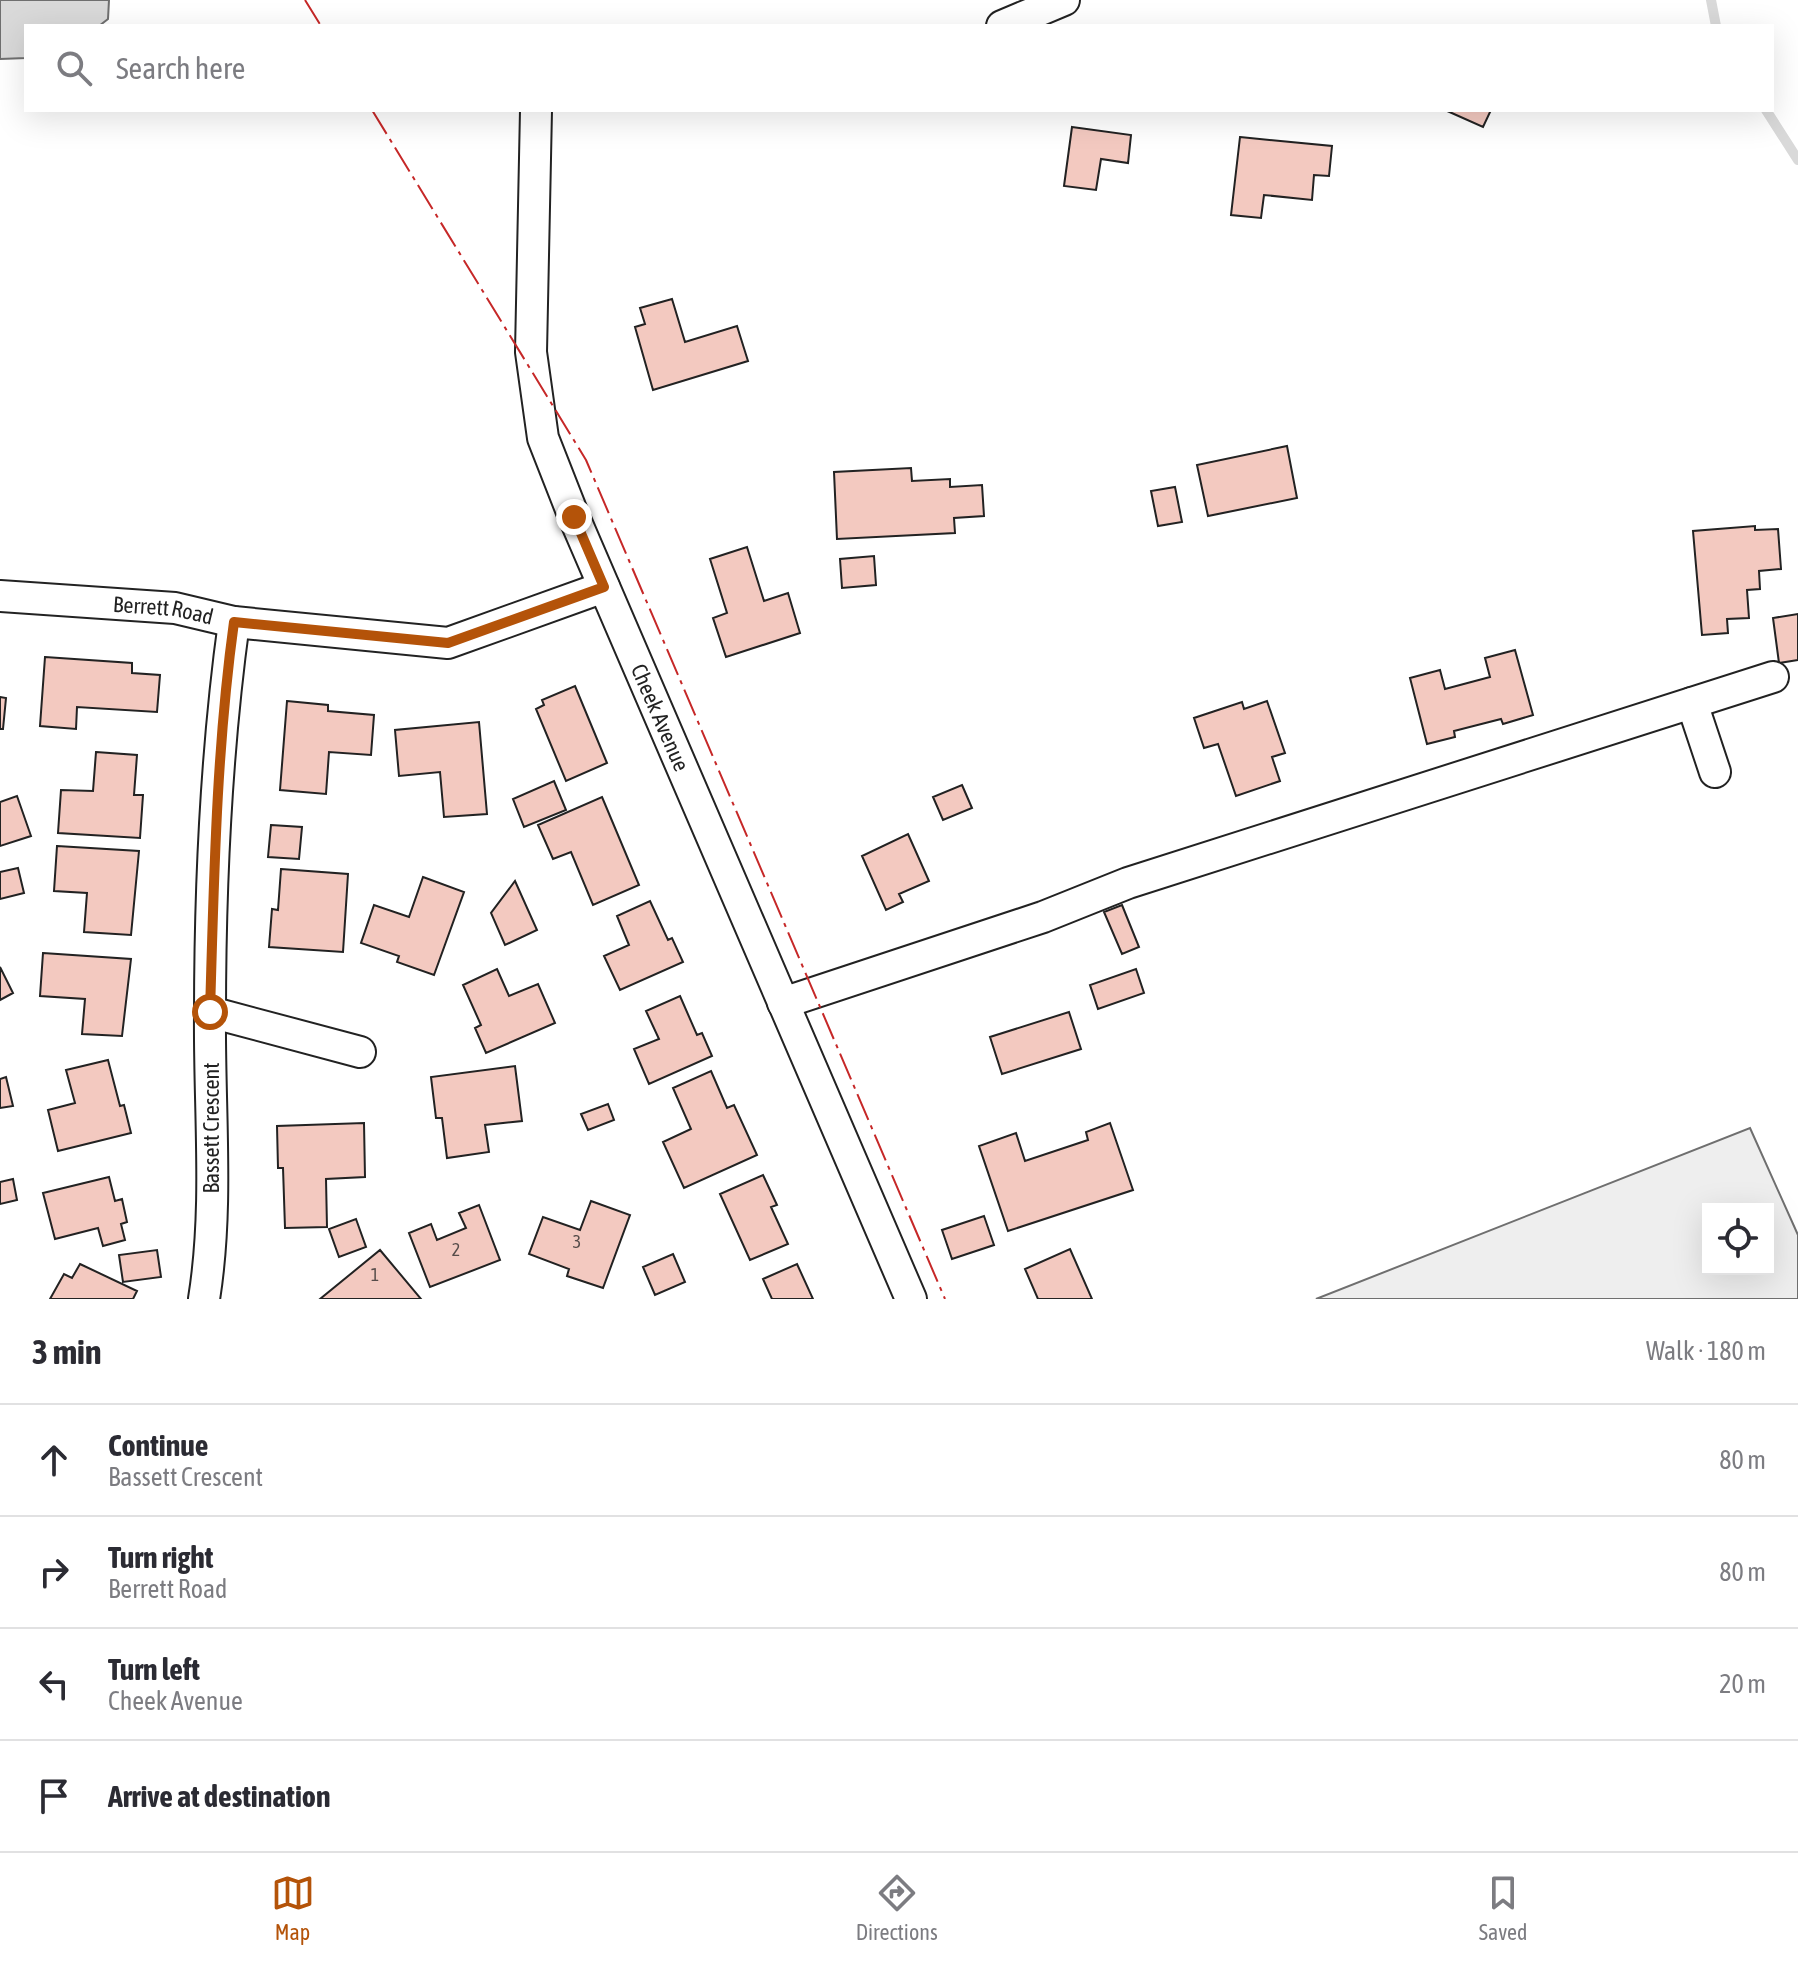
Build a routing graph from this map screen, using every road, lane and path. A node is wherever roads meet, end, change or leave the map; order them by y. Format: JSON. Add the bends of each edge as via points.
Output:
{"nodes":[{"id":1,"x":1064,"y":0,"type":"edge"},
{"id":2,"x":1007,"y":24,"type":"edge"},
{"id":3,"x":536,"y":112,"type":"edge"},
{"id":4,"x":604,"y":587,"type":"junction"},
{"id":5,"x":0,"y":596,"type":"edge"},
{"id":6,"x":234,"y":622,"type":"junction"},
{"id":7,"x":1773,"y":677,"type":"dead end"},
{"id":8,"x":1692,"y":703,"type":"junction"},
{"id":9,"x":1715,"y":772,"type":"dead end"},
{"id":10,"x":783,"y":1003,"type":"junction"},
{"id":11,"x":210,"y":1012,"type":"junction"},
{"id":12,"x":360,"y":1052,"type":"dead end"},
{"id":13,"x":204,"y":1299,"type":"edge"},
{"id":14,"x":911,"y":1299,"type":"edge"}],
"edges":[{"from":1,"to":2,"type":"street"},
{"from":3,"to":4,"type":"street","name":"Cheek Avenue","via":[[531,352],[543,438]]},
{"from":4,"to":6,"type":"street","name":"Berrett Road","via":[[448,643]]},
{"from":4,"to":10,"type":"street","name":"Cheek Avenue"},
{"from":5,"to":6,"type":"street","name":"Berrett Road","via":[[175,608]]},
{"from":6,"to":11,"type":"street","name":"Bassett Crescent","via":[[216,789]]},
{"from":7,"to":8,"type":"street"},
{"from":8,"to":9,"type":"street"},
{"from":8,"to":10,"type":"street","via":[[1128,883],[1043,917]]},
{"from":10,"to":14,"type":"street","name":"Cheek Avenue"},
{"from":11,"to":12,"type":"street"},
{"from":11,"to":13,"type":"street","name":"Bassett Crescent","via":[[211,1217]]}]}
